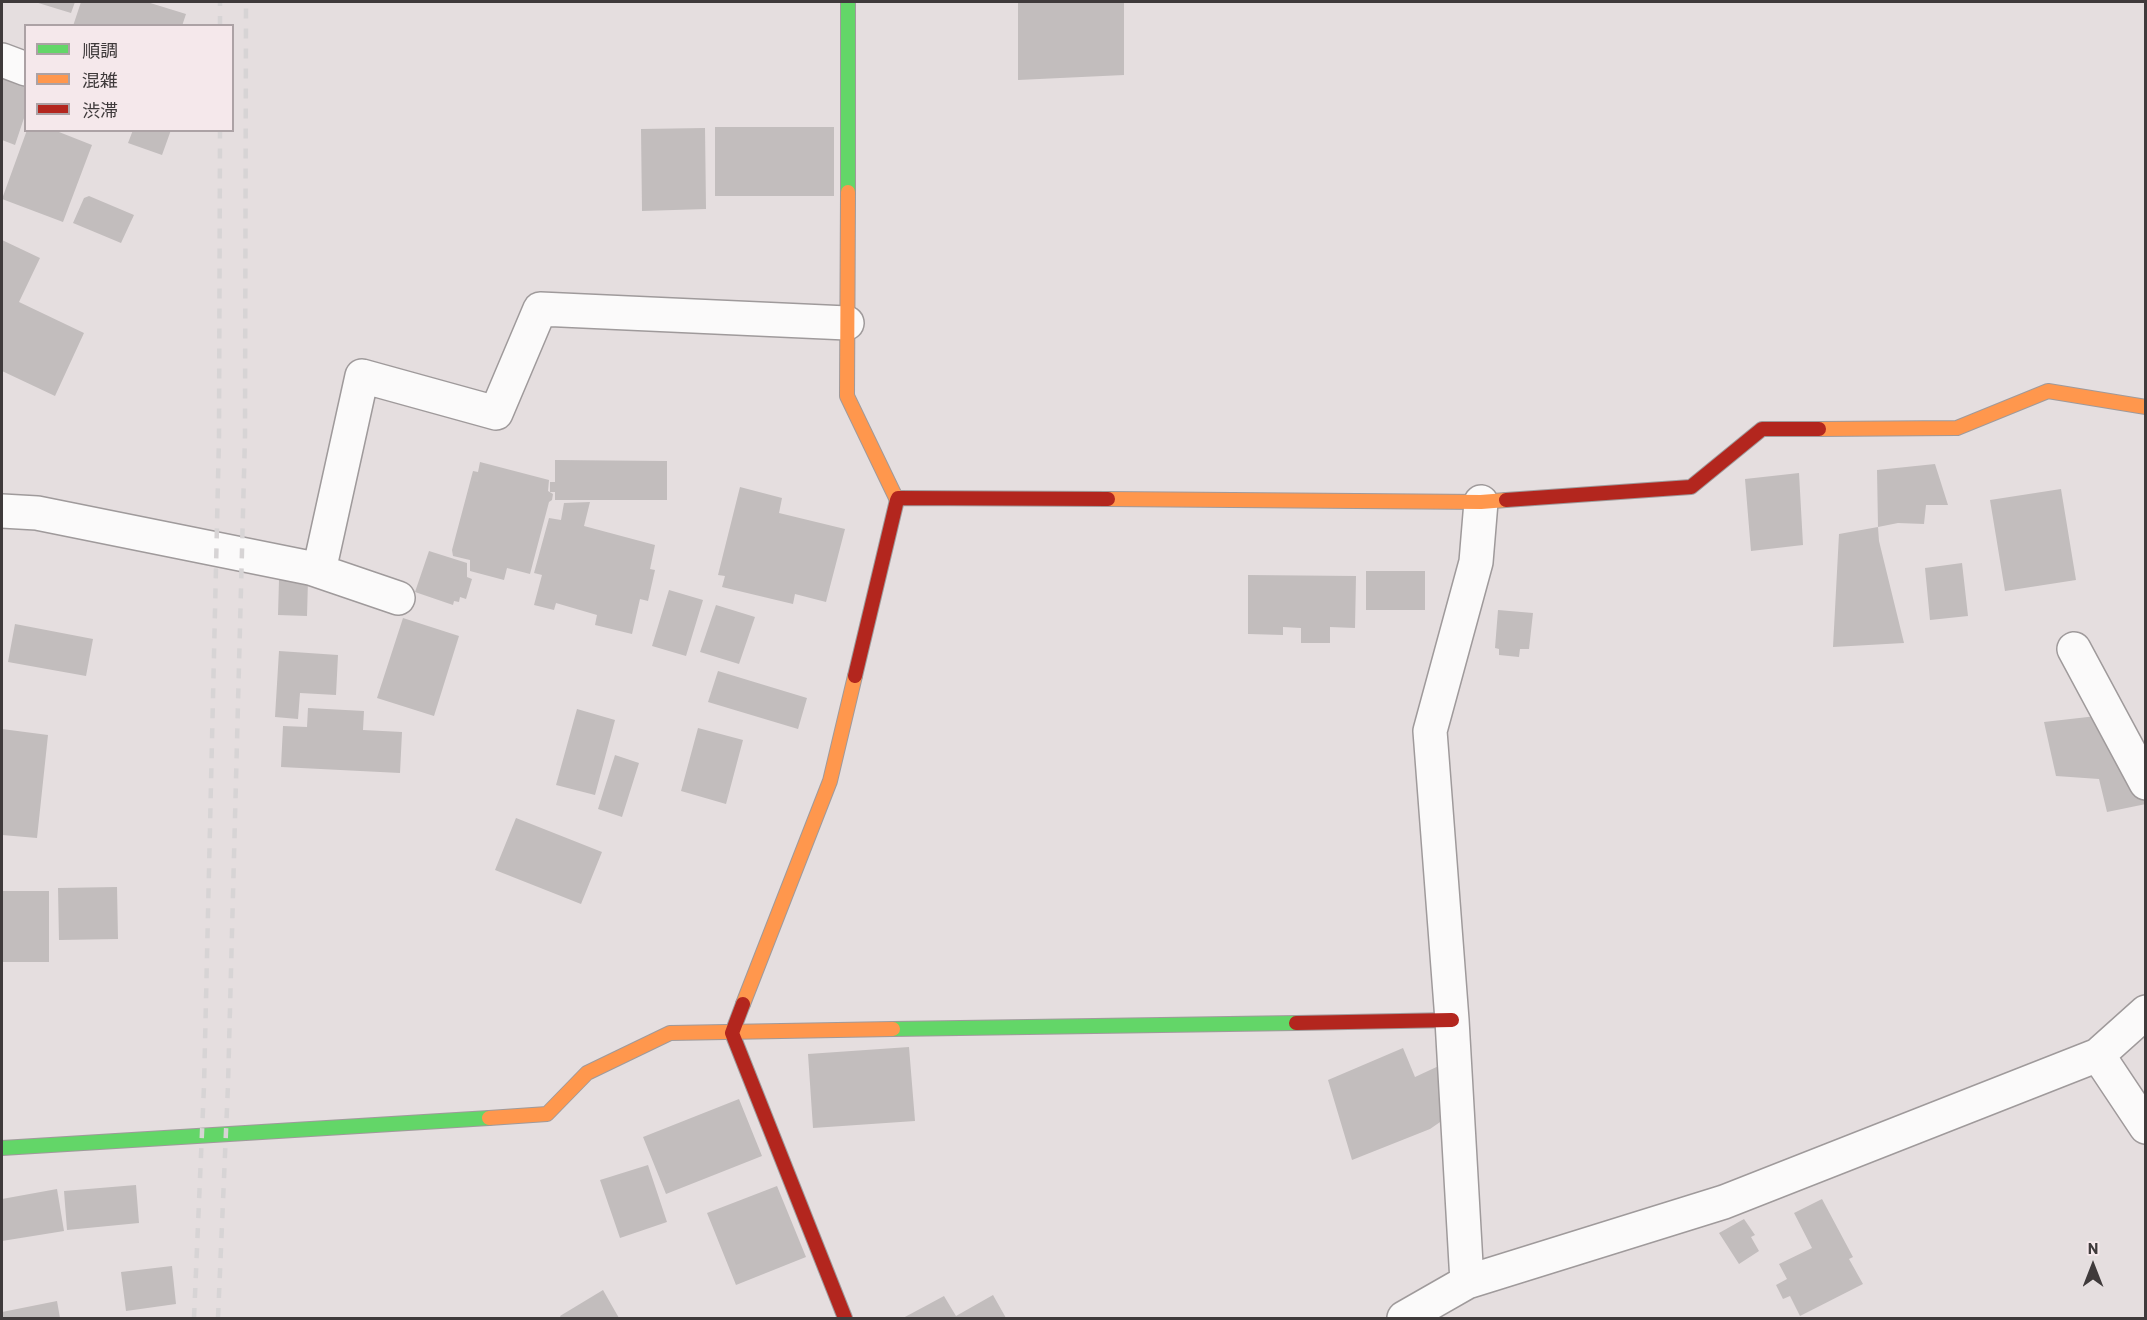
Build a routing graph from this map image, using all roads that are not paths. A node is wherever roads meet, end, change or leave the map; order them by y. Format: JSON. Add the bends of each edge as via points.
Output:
{"nodes":[{"id":1,"x":848,"y":2,"type":"edge"},
{"id":2,"x":2,"y":60,"type":"edge"},
{"id":3,"x":24,"y":68,"type":"edge"},
{"id":4,"x":847,"y":323,"type":"junction"},
{"id":5,"x":2145,"y":407,"type":"edge"},
{"id":6,"x":898,"y":498,"type":"junction"},
{"id":7,"x":1481,"y":502,"type":"junction"},
{"id":8,"x":2,"y":511,"type":"edge"},
{"id":9,"x":319,"y":571,"type":"junction"},
{"id":10,"x":398,"y":598,"type":"dead end"},
{"id":11,"x":2074,"y":649,"type":"dead end"},
{"id":12,"x":2145,"y":783,"type":"edge"},
{"id":13,"x":2145,"y":1012,"type":"edge"},
{"id":14,"x":1452,"y":1020,"type":"junction"},
{"id":15,"x":732,"y":1033,"type":"junction"},
{"id":16,"x":2098,"y":1055,"type":"junction"},
{"id":17,"x":2145,"y":1127,"type":"edge"},
{"id":18,"x":2,"y":1148,"type":"edge"},
{"id":19,"x":1467,"y":1282,"type":"junction"},
{"id":20,"x":844,"y":1318,"type":"edge"},
{"id":21,"x":1404,"y":1318,"type":"edge"}],
"edges":[{"from":1,"to":4,"type":"street"},
{"from":2,"to":3,"type":"street"},
{"from":4,"to":6,"type":"street","via":[[847,396]]},
{"from":4,"to":9,"type":"street","via":[[540,309],[496,412],[362,376]]},
{"from":5,"to":7,"type":"street","via":[[2048,391],[1957,428],[1762,429],[1691,487]]},
{"from":6,"to":7,"type":"street"},
{"from":6,"to":15,"type":"street","via":[[830,781]]},
{"from":7,"to":14,"type":"street","via":[[1476,562],[1431,731]]},
{"from":8,"to":9,"type":"street","via":[[37,513]]},
{"from":9,"to":10,"type":"street"},
{"from":11,"to":12,"type":"street"},
{"from":13,"to":16,"type":"street"},
{"from":14,"to":15,"type":"street"},
{"from":14,"to":19,"type":"street"},
{"from":15,"to":18,"type":"street","via":[[670,1033],[587,1073],[547,1114]]},
{"from":15,"to":20,"type":"street"},
{"from":16,"to":17,"type":"street"},
{"from":16,"to":19,"type":"street","via":[[1724,1202]]},
{"from":19,"to":21,"type":"street"}]}
